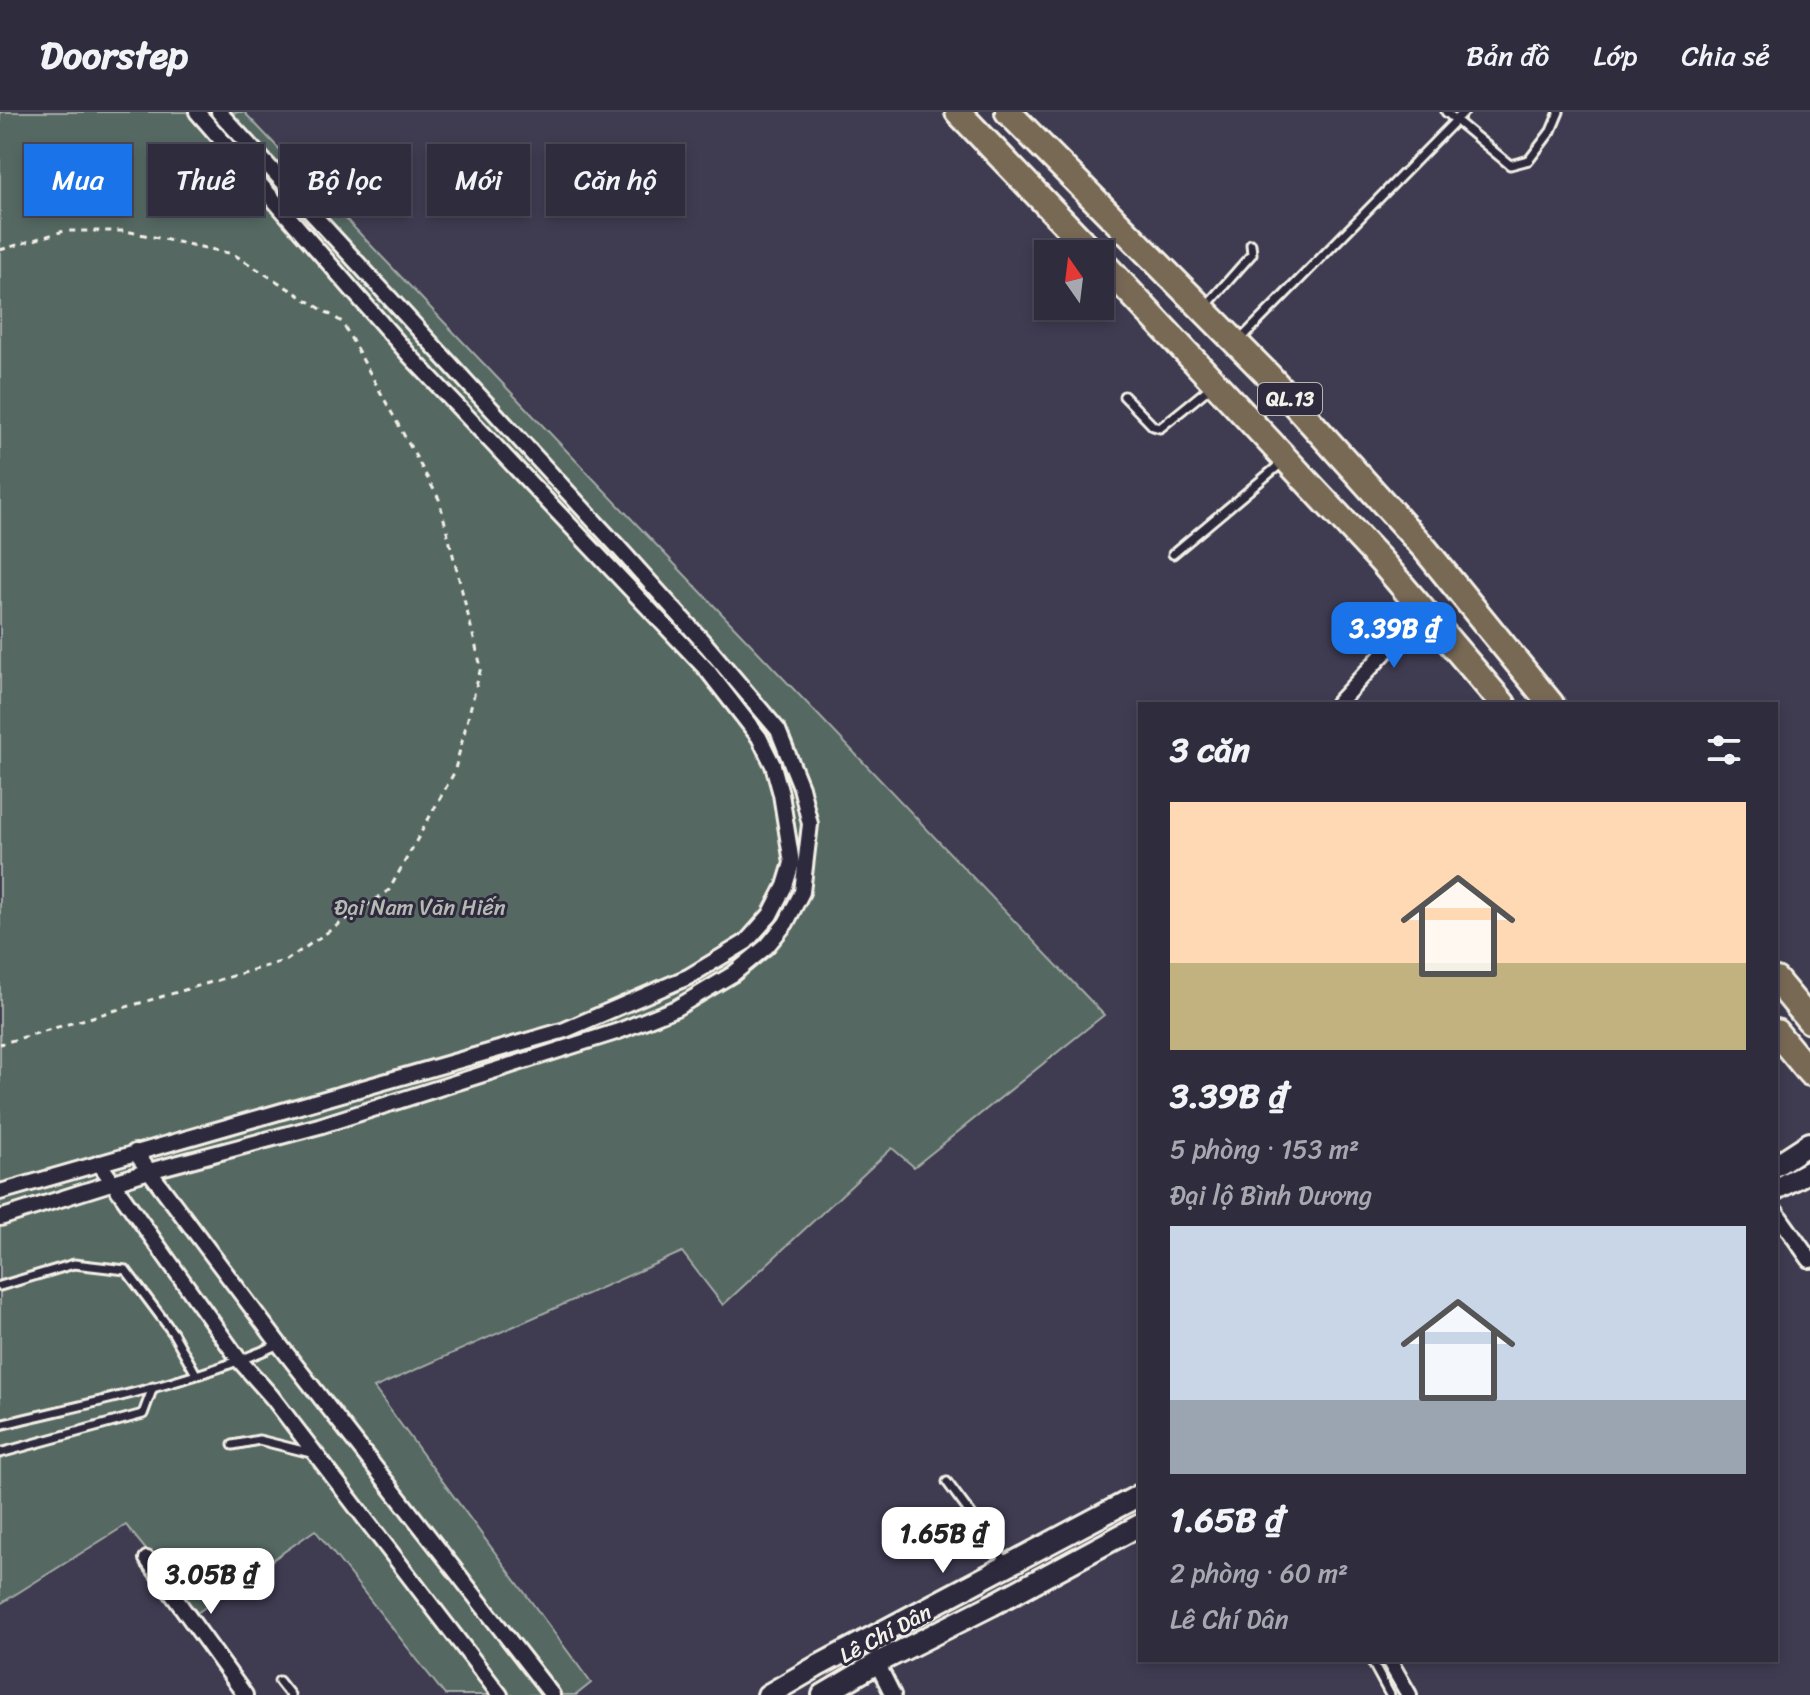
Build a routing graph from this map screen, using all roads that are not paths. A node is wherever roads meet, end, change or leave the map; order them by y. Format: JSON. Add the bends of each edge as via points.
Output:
{"nodes":[{"id":1,"x":197,"y":112,"type":"edge"},
{"id":2,"x":219,"y":112,"type":"edge"},
{"id":3,"x":958,"y":112,"type":"edge"},
{"id":4,"x":1008,"y":112,"type":"edge"},
{"id":5,"x":1446,"y":112,"type":"edge"},
{"id":6,"x":1464,"y":112,"type":"edge"},
{"id":7,"x":1559,"y":112,"type":"edge"},
{"id":8,"x":1455,"y":122,"type":"junction"},
{"id":9,"x":1081,"y":240,"type":"edge"},
{"id":10,"x":1251,"y":244,"type":"dead end"},
{"id":11,"x":1114,"y":275,"type":"edge"},
{"id":12,"x":1202,"y":309,"type":"junction"},
{"id":13,"x":1236,"y":343,"type":"junction"},
{"id":14,"x":1215,"y":384,"type":"junction"},
{"id":15,"x":1124,"y":396,"type":"dead end"},
{"id":16,"x":1286,"y":460,"type":"junction"},
{"id":17,"x":1173,"y":554,"type":"dead end"},
{"id":18,"x":1424,"y":610,"type":"junction"},
{"id":19,"x":1510,"y":654,"type":"junction"},
{"id":20,"x":1482,"y":679,"type":"junction"},
{"id":21,"x":1339,"y":702,"type":"edge"},
{"id":22,"x":1501,"y":702,"type":"edge"},
{"id":23,"x":1549,"y":702,"type":"edge"},
{"id":24,"x":1778,"y":982,"type":"edge"},
{"id":25,"x":1810,"y":1021,"type":"edge"},
{"id":26,"x":1778,"y":1034,"type":"edge"},
{"id":27,"x":1810,"y":1073,"type":"edge"},
{"id":28,"x":1810,"y":1143,"type":"edge"},
{"id":29,"x":135,"y":1152,"type":"junction"},
{"id":30,"x":99,"y":1163,"type":"junction"},
{"id":31,"x":1778,"y":1164,"type":"edge"},
{"id":32,"x":149,"y":1171,"type":"junction"},
{"id":33,"x":1810,"y":1171,"type":"edge"},
{"id":34,"x":114,"y":1183,"type":"junction"},
{"id":35,"x":1778,"y":1188,"type":"edge"},
{"id":36,"x":0,"y":1192,"type":"edge"},
{"id":37,"x":1778,"y":1215,"type":"edge"},
{"id":38,"x":0,"y":1218,"type":"edge"},
{"id":39,"x":1810,"y":1260,"type":"edge"},
{"id":40,"x":0,"y":1286,"type":"edge"},
{"id":41,"x":279,"y":1344,"type":"junction"},
{"id":42,"x":240,"y":1361,"type":"junction"},
{"id":43,"x":196,"y":1374,"type":"junction"},
{"id":44,"x":153,"y":1387,"type":"junction"},
{"id":45,"x":0,"y":1425,"type":"edge"},
{"id":46,"x":233,"y":1445,"type":"dead end"},
{"id":47,"x":0,"y":1453,"type":"edge"},
{"id":48,"x":313,"y":1453,"type":"junction"},
{"id":49,"x":947,"y":1482,"type":"dead end"},
{"id":50,"x":1138,"y":1496,"type":"edge"},
{"id":51,"x":1138,"y":1526,"type":"edge"},
{"id":52,"x":147,"y":1559,"type":"dead end"},
{"id":53,"x":1008,"y":1565,"type":"junction"},
{"id":54,"x":1372,"y":1662,"type":"edge"},
{"id":55,"x":1390,"y":1662,"type":"edge"},
{"id":56,"x":877,"y":1663,"type":"junction"},
{"id":57,"x":279,"y":1681,"type":"dead end"},
{"id":58,"x":245,"y":1695,"type":"edge"},
{"id":59,"x":290,"y":1695,"type":"edge"},
{"id":60,"x":500,"y":1695,"type":"edge"},
{"id":61,"x":552,"y":1695,"type":"edge"},
{"id":62,"x":768,"y":1695,"type":"edge"},
{"id":63,"x":823,"y":1695,"type":"edge"},
{"id":64,"x":893,"y":1695,"type":"edge"},
{"id":65,"x":1390,"y":1695,"type":"edge"},
{"id":66,"x":1409,"y":1695,"type":"edge"}],
"edges":[{"from":1,"to":29,"type":"street","via":[[410,356],[707,670],[759,737],[773,765],[792,863],[770,915],[746,942],[675,983],[565,1030]]},
{"from":2,"to":32,"type":"street","via":[[628,558],[778,730],[810,824],[808,857],[802,892],[767,946],[676,1008],[319,1126]]},
{"from":3,"to":9,"type":"highway"},
{"from":4,"to":12,"type":"highway","number":"QL.13"},
{"from":5,"to":8,"type":"lane"},
{"from":6,"to":8,"type":"lane"},
{"from":7,"to":8,"type":"lane","via":[[1529,160],[1510,165]]},
{"from":8,"to":13,"type":"lane"},
{"from":10,"to":12,"type":"lane","via":[[1252,254]]},
{"from":11,"to":14,"type":"highway","number":"QL.13"},
{"from":12,"to":13,"type":"highway","number":"QL.13"},
{"from":13,"to":19,"type":"highway","number":"QL.13","via":[[1425,549]]},
{"from":14,"to":15,"type":"lane","via":[[1160,428]]},
{"from":14,"to":16,"type":"highway","number":"QL.13"},
{"from":16,"to":17,"type":"lane"},
{"from":16,"to":18,"type":"highway","number":"QL.13"},
{"from":18,"to":20,"type":"highway","number":"QL.13"},
{"from":18,"to":21,"type":"street"},
{"from":19,"to":20,"type":"highway"},
{"from":19,"to":23,"type":"highway","number":"QL.13"},
{"from":20,"to":22,"type":"highway","number":"QL.13"},
{"from":24,"to":25,"type":"highway"},
{"from":26,"to":27,"type":"highway"},
{"from":28,"to":31,"type":"main road"},
{"from":29,"to":30,"type":"street"},
{"from":29,"to":32,"type":"street"},
{"from":30,"to":34,"type":"street"},
{"from":30,"to":36,"type":"street"},
{"from":32,"to":34,"type":"street"},
{"from":32,"to":41,"type":"street"},
{"from":33,"to":35,"type":"main road"},
{"from":34,"to":38,"type":"street"},
{"from":34,"to":42,"type":"street"},
{"from":37,"to":39,"type":"street"},
{"from":40,"to":43,"type":"lane","via":[[74,1264],[126,1270]]},
{"from":41,"to":42,"type":"lane"},
{"from":41,"to":61,"type":"street"},
{"from":42,"to":43,"type":"lane"},
{"from":42,"to":48,"type":"street"},
{"from":43,"to":44,"type":"lane"},
{"from":44,"to":45,"type":"lane"},
{"from":44,"to":47,"type":"lane","via":[[143,1414]]},
{"from":46,"to":48,"type":"lane","via":[[259,1440]]},
{"from":48,"to":60,"type":"street"},
{"from":49,"to":53,"type":"lane"},
{"from":50,"to":53,"type":"main road","name":"Lê Chí Dân"},
{"from":51,"to":56,"type":"main road","name":"Lê Chí Dân"},
{"from":52,"to":58,"type":"street"},
{"from":53,"to":62,"type":"main road","name":"Lê Chí Dân"},
{"from":54,"to":65,"type":"lane"},
{"from":55,"to":66,"type":"street"},
{"from":56,"to":63,"type":"main road","name":"Lê Chí Dân"},
{"from":56,"to":64,"type":"street"},
{"from":57,"to":59,"type":"lane"}]}
